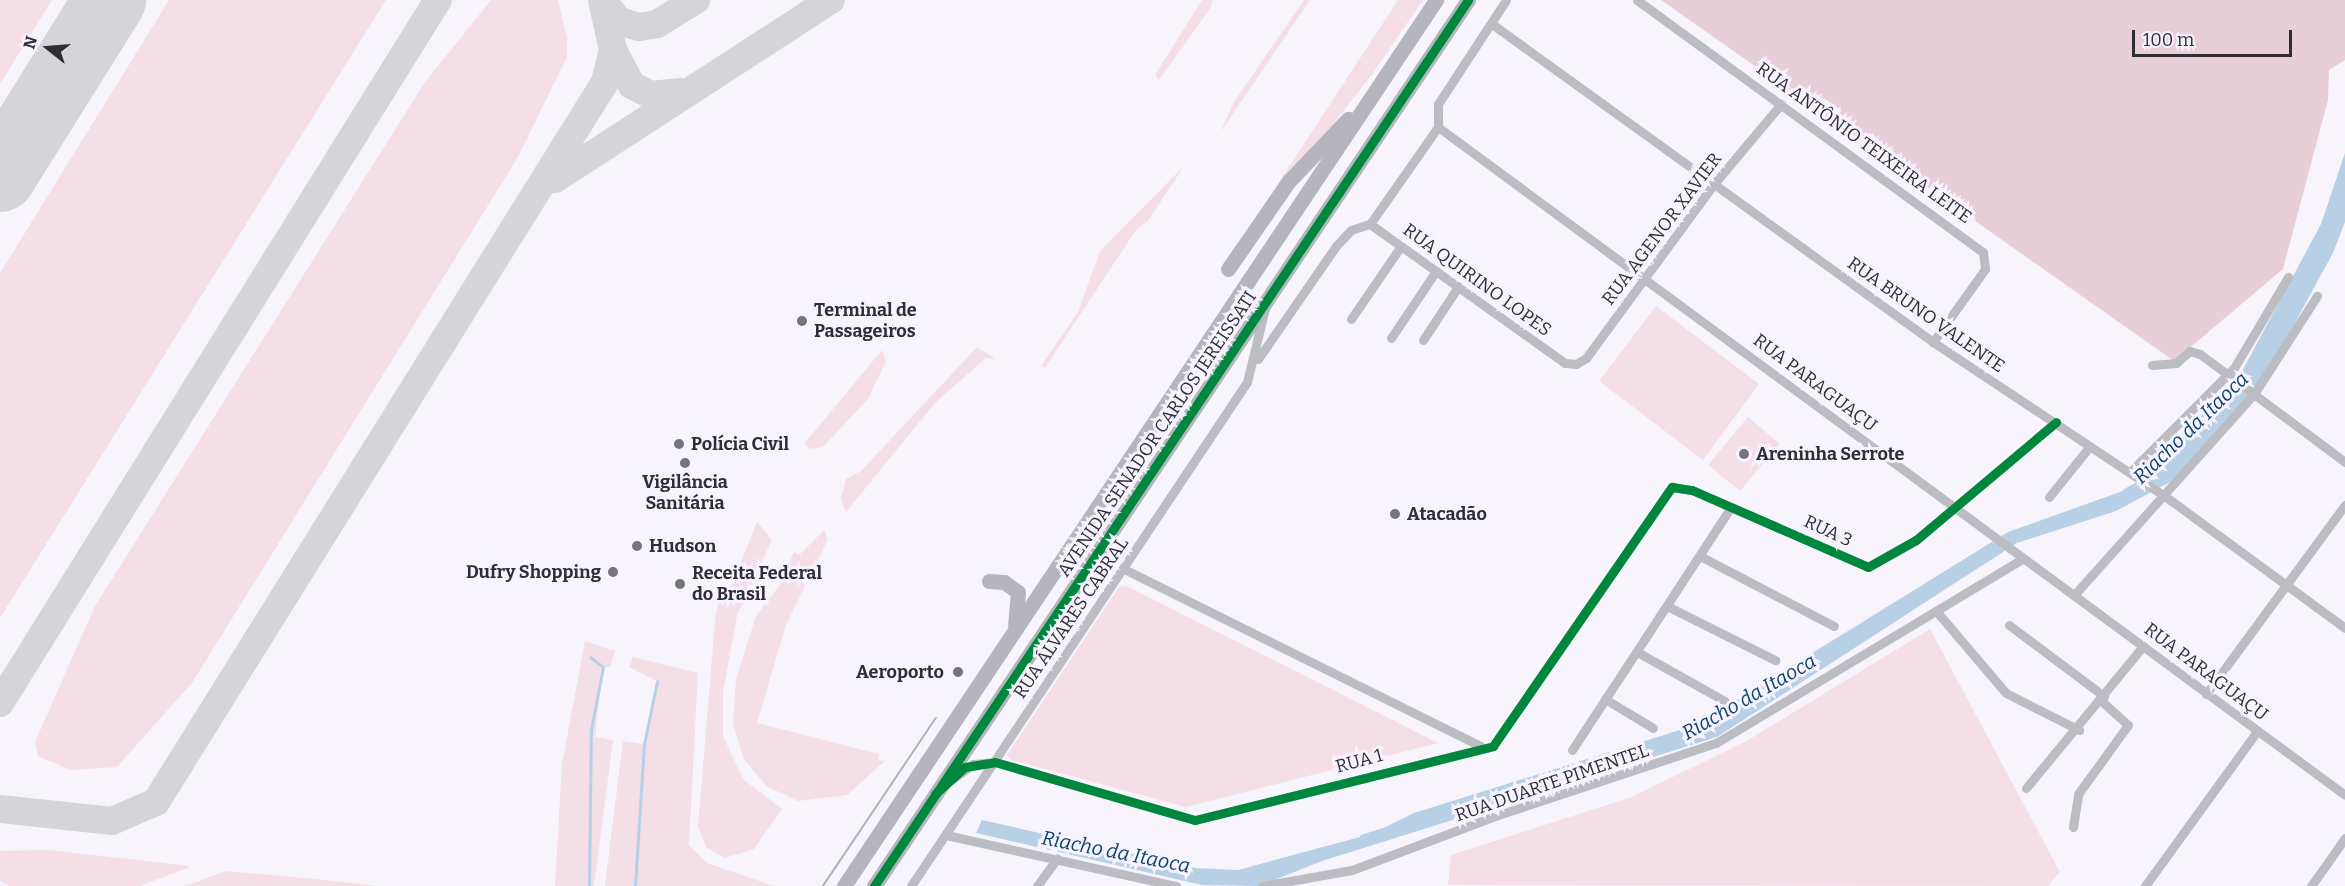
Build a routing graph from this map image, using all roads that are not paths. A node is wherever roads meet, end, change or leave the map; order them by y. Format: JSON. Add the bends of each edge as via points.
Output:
{"nodes":[{"id":1,"x":1436,"y":0,"type":"edge"},
{"id":2,"x":1468,"y":0,"type":"edge"},
{"id":3,"x":1506,"y":0,"type":"edge"},
{"id":4,"x":1637,"y":0,"type":"edge"},
{"id":5,"x":1492,"y":24,"type":"junction"},
{"id":6,"x":1377,"y":88,"type":"junction"},
{"id":7,"x":1781,"y":104,"type":"junction"},
{"id":8,"x":1438,"y":127,"type":"junction"},
{"id":9,"x":1713,"y":185,"type":"junction"},
{"id":10,"x":1370,"y":224,"type":"junction"},
{"id":11,"x":1401,"y":246,"type":"junction"},
{"id":12,"x":1228,"y":269,"type":"dead end"},
{"id":13,"x":1436,"y":271,"type":"junction"},
{"id":14,"x":1645,"y":277,"type":"junction"},
{"id":15,"x":2288,"y":277,"type":"dead end"},
{"id":16,"x":1458,"y":287,"type":"junction"},
{"id":17,"x":2317,"y":296,"type":"dead end"},
{"id":18,"x":1266,"y":303,"type":"junction"},
{"id":19,"x":1351,"y":319,"type":"dead end"},
{"id":20,"x":1391,"y":338,"type":"dead end"},
{"id":21,"x":1423,"y":340,"type":"dead end"},
{"id":22,"x":1933,"y":342,"type":"junction"},
{"id":23,"x":1565,"y":363,"type":"joint"},
{"id":24,"x":2152,"y":365,"type":"dead end"},
{"id":25,"x":1253,"y":366,"type":"junction"},
{"id":26,"x":2229,"y":377,"type":"junction"},
{"id":27,"x":2252,"y":393,"type":"junction"},
{"id":28,"x":2056,"y":422,"type":"junction"},
{"id":29,"x":2090,"y":446,"type":"junction"},
{"id":30,"x":2345,"y":462,"type":"edge"},
{"id":31,"x":2132,"y":474,"type":"junction"},
{"id":32,"x":1675,"y":486,"type":"joint"},
{"id":33,"x":2163,"y":494,"type":"junction"},
{"id":34,"x":2049,"y":497,"type":"dead end"},
{"id":35,"x":2345,"y":505,"type":"edge"},
{"id":36,"x":1731,"y":507,"type":"junction"},
{"id":37,"x":1956,"y":508,"type":"junction"},
{"id":38,"x":1700,"y":556,"type":"junction"},
{"id":39,"x":2019,"y":557,"type":"junction"},
{"id":40,"x":1124,"y":569,"type":"junction"},
{"id":41,"x":989,"y":581,"type":"dead end"},
{"id":42,"x":2285,"y":586,"type":"junction"},
{"id":43,"x":2075,"y":594,"type":"junction"},
{"id":44,"x":1669,"y":607,"type":"junction"},
{"id":45,"x":1936,"y":612,"type":"junction"},
{"id":46,"x":2009,"y":625,"type":"dead end"},
{"id":47,"x":1834,"y":626,"type":"dead end"},
{"id":48,"x":2345,"y":628,"type":"edge"},
{"id":49,"x":1014,"y":632,"type":"junction"},
{"id":50,"x":2143,"y":646,"type":"junction"},
{"id":51,"x":1639,"y":653,"type":"junction"},
{"id":52,"x":1775,"y":660,"type":"dead end"},
{"id":53,"x":2206,"y":694,"type":"junction"},
{"id":54,"x":2103,"y":698,"type":"junction"},
{"id":55,"x":1605,"y":699,"type":"junction"},
{"id":56,"x":1725,"y":701,"type":"dead end"},
{"id":57,"x":1653,"y":728,"type":"dead end"},
{"id":58,"x":2079,"y":730,"type":"junction"},
{"id":59,"x":2257,"y":731,"type":"junction"},
{"id":60,"x":1480,"y":746,"type":"junction"},
{"id":61,"x":1572,"y":750,"type":"dead end"},
{"id":62,"x":995,"y":762,"type":"junction"},
{"id":63,"x":2026,"y":788,"type":"dead end"},
{"id":64,"x":935,"y":794,"type":"junction"},
{"id":65,"x":2345,"y":795,"type":"edge"},
{"id":66,"x":2073,"y":827,"type":"dead end"},
{"id":67,"x":946,"y":835,"type":"junction"},
{"id":68,"x":2345,"y":838,"type":"edge"},
{"id":69,"x":1057,"y":858,"type":"junction"},
{"id":70,"x":843,"y":886,"type":"edge"},
{"id":71,"x":874,"y":886,"type":"edge"},
{"id":72,"x":911,"y":886,"type":"edge"},
{"id":73,"x":1037,"y":886,"type":"edge"},
{"id":74,"x":1176,"y":886,"type":"edge"},
{"id":75,"x":1262,"y":886,"type":"edge"},
{"id":76,"x":2145,"y":886,"type":"edge"},
{"id":77,"x":2312,"y":886,"type":"edge"}],
"edges":[{"from":1,"to":6,"type":"main road","name":"AVENIDA SENADOR CARLOS JEREISSATI"},
{"from":2,"to":18,"type":"main road","name":"AVENIDA SENADOR CARLOS JEREISSATI"},
{"from":3,"to":5,"type":"street","name":"RUA ÁLVARES CABRAL"},
{"from":4,"to":7,"type":"street","name":"RUA ANTÔNIO TEIXEIRA LEITE"},
{"from":5,"to":8,"type":"street","name":"RUA ÁLVARES CABRAL","via":[[1438,104]]},
{"from":5,"to":9,"type":"street","name":"RUA BRUNO VALENTE"},
{"from":6,"to":12,"type":"main road","via":[[1289,181]]},
{"from":6,"to":49,"type":"main road","name":"AVENIDA SENADOR CARLOS JEREISSATI"},
{"from":7,"to":9,"type":"street","name":"RUA AGENOR XAVIER"},
{"from":7,"to":22,"type":"street","name":"RUA ANTÔNIO TEIXEIRA LEITE","via":[[1983,252],[1984,269]]},
{"from":8,"to":10,"type":"street","name":"RUA ÁLVARES CABRAL"},
{"from":8,"to":14,"type":"street","name":"RUA PARAGUAÇU"},
{"from":9,"to":14,"type":"street","name":"RUA AGENOR XAVIER"},
{"from":9,"to":22,"type":"street","name":"RUA BRUNO VALENTE"},
{"from":10,"to":11,"type":"street","name":"RUA QUIRINO LOPES"},
{"from":10,"to":25,"type":"street","name":"RUA ÁLVARES CABRAL","via":[[1351,230],[1336,246]]},
{"from":11,"to":13,"type":"street","name":"RUA QUIRINO LOPES"},
{"from":11,"to":19,"type":"street"},
{"from":13,"to":16,"type":"street","name":"RUA QUIRINO LOPES"},
{"from":13,"to":20,"type":"street"},
{"from":14,"to":23,"type":"street","name":"RUA AGENOR XAVIER","via":[[1587,358]]},
{"from":14,"to":37,"type":"street","name":"RUA PARAGUAÇU"},
{"from":15,"to":26,"type":"street"},
{"from":16,"to":21,"type":"street"},
{"from":16,"to":23,"type":"street","name":"RUA QUIRINO LOPES"},
{"from":17,"to":27,"type":"street"},
{"from":18,"to":25,"type":"street","name":"RUA ÁLVARES CABRAL"},
{"from":18,"to":64,"type":"main road","name":"AVENIDA SENADOR CARLOS JEREISSATI"},
{"from":22,"to":28,"type":"street","name":"RUA BRUNO VALENTE"},
{"from":24,"to":26,"type":"street","via":[[2174,364],[2192,351]]},
{"from":25,"to":40,"type":"street","name":"RUA ÁLVARES CABRAL"},
{"from":26,"to":27,"type":"street"},
{"from":26,"to":31,"type":"street"},
{"from":27,"to":30,"type":"street"},
{"from":27,"to":33,"type":"street"},
{"from":28,"to":29,"type":"street","name":"RUA BRUNO VALENTE"},
{"from":28,"to":37,"type":"street","name":"RUA 3"},
{"from":29,"to":31,"type":"street","name":"RUA BRUNO VALENTE"},
{"from":29,"to":34,"type":"street"},
{"from":31,"to":33,"type":"street","name":"RUA BRUNO VALENTE"},
{"from":32,"to":36,"type":"street","name":"RUA 3"},
{"from":32,"to":60,"type":"street","name":"RUA 1","via":[[1499,742]]},
{"from":33,"to":42,"type":"street","name":"RUA BRUNO VALENTE"},
{"from":33,"to":43,"type":"street"},
{"from":35,"to":42,"type":"street"},
{"from":36,"to":37,"type":"street","name":"RUA 3","via":[[1868,567],[1883,563]]},
{"from":36,"to":38,"type":"street"},
{"from":37,"to":39,"type":"street","name":"RUA PARAGUAÇU"},
{"from":38,"to":44,"type":"street"},
{"from":38,"to":47,"type":"street"},
{"from":39,"to":43,"type":"street","name":"RUA PARAGUAÇU"},
{"from":39,"to":45,"type":"street","name":"RUA DUARTE PIMENTEL"},
{"from":40,"to":60,"type":"street"},
{"from":40,"to":62,"type":"street","name":"RUA ÁLVARES CABRAL"},
{"from":41,"to":49,"type":"main road","via":[[1008,583],[1018,592]]},
{"from":42,"to":48,"type":"street","name":"RUA BRUNO VALENTE"},
{"from":42,"to":53,"type":"street"},
{"from":43,"to":50,"type":"street","name":"RUA PARAGUAÇU"},
{"from":44,"to":51,"type":"street"},
{"from":44,"to":52,"type":"street"},
{"from":45,"to":58,"type":"street","via":[[2006,693]]},
{"from":45,"to":75,"type":"street","name":"RUA DUARTE PIMENTEL","via":[[1748,727],[1693,753],[1495,816],[1352,870]]},
{"from":46,"to":54,"type":"street"},
{"from":49,"to":70,"type":"main road","name":"AVENIDA SENADOR CARLOS JEREISSATI"},
{"from":50,"to":53,"type":"street","name":"RUA PARAGUAÇU"},
{"from":50,"to":54,"type":"street"},
{"from":51,"to":55,"type":"street"},
{"from":51,"to":56,"type":"street"},
{"from":53,"to":59,"type":"street","name":"RUA PARAGUAÇU"},
{"from":54,"to":58,"type":"street"},
{"from":54,"to":66,"type":"street","via":[[2128,725],[2078,794]]},
{"from":55,"to":57,"type":"street"},
{"from":55,"to":61,"type":"street"},
{"from":58,"to":63,"type":"street"},
{"from":59,"to":65,"type":"street","name":"RUA PARAGUAÇU"},
{"from":59,"to":76,"type":"street"},
{"from":60,"to":62,"type":"street","name":"RUA 1","via":[[1195,820]]},
{"from":62,"to":64,"type":"street","name":"RUA 1","via":[[965,767]]},
{"from":62,"to":67,"type":"street","name":"RUA ÁLVARES CABRAL"},
{"from":64,"to":71,"type":"main road","name":"AVENIDA SENADOR CARLOS JEREISSATI"},
{"from":67,"to":69,"type":"street"},
{"from":67,"to":72,"type":"street","name":"RUA ÁLVARES CABRAL"},
{"from":68,"to":77,"type":"street"},
{"from":69,"to":73,"type":"street"},
{"from":69,"to":74,"type":"street"}]}
